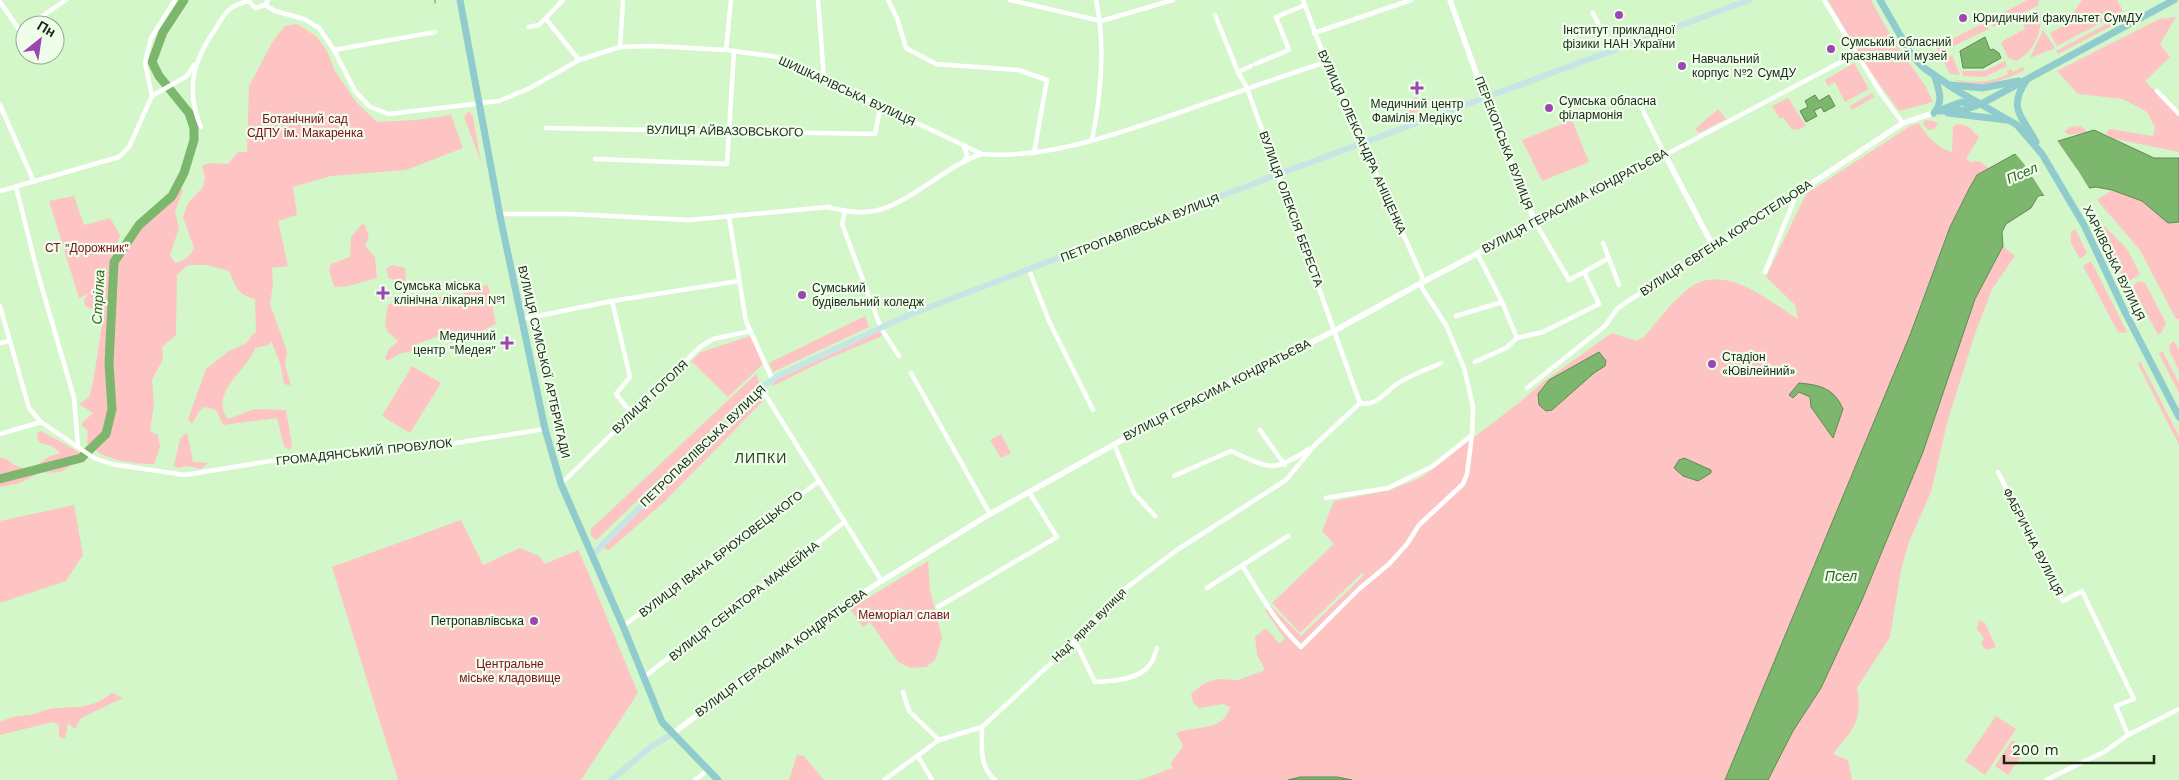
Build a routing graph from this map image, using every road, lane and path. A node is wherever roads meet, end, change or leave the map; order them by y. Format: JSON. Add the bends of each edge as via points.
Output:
{"nodes":[{"id":1,"x":66,"y":0,"type":"edge"},
{"id":2,"x":175,"y":0,"type":"edge"},
{"id":3,"x":248,"y":0,"type":"edge"},
{"id":4,"x":460,"y":0,"type":"edge"},
{"id":5,"x":563,"y":0,"type":"edge"},
{"id":6,"x":622,"y":0,"type":"edge"},
{"id":7,"x":731,"y":0,"type":"edge"},
{"id":8,"x":818,"y":0,"type":"edge"},
{"id":9,"x":888,"y":0,"type":"edge"},
{"id":10,"x":1010,"y":0,"type":"edge"},
{"id":11,"x":1096,"y":0,"type":"edge"},
{"id":12,"x":1174,"y":0,"type":"edge"},
{"id":13,"x":1302,"y":0,"type":"edge"},
{"id":14,"x":1411,"y":0,"type":"edge"},
{"id":15,"x":1450,"y":0,"type":"edge"},
{"id":16,"x":1749,"y":0,"type":"edge"},
{"id":17,"x":1824,"y":0,"type":"edge"},
{"id":18,"x":1880,"y":0,"type":"edge"},
{"id":19,"x":2174,"y":0,"type":"edge"},
{"id":20,"x":0,"y":2,"type":"edge"},
{"id":21,"x":267,"y":2,"type":"edge"},
{"id":22,"x":1303,"y":6,"type":"junction"},
{"id":23,"x":1593,"y":13,"type":"dead end"},
{"id":24,"x":44,"y":15,"type":"edge"},
{"id":25,"x":1215,"y":15,"type":"dead end"},
{"id":26,"x":546,"y":19,"type":"junction"},
{"id":27,"x":1101,"y":21,"type":"junction"},
{"id":28,"x":15,"y":23,"type":"edge"},
{"id":29,"x":528,"y":27,"type":"dead end"},
{"id":30,"x":435,"y":32,"type":"dead end"},
{"id":31,"x":1314,"y":33,"type":"junction"},
{"id":32,"x":620,"y":47,"type":"junction"},
{"id":33,"x":334,"y":50,"type":"junction"},
{"id":34,"x":726,"y":50,"type":"junction"},
{"id":35,"x":734,"y":51,"type":"junction"},
{"id":36,"x":1612,"y":51,"type":"junction"},
{"id":37,"x":1856,"y":54,"type":"junction"},
{"id":38,"x":579,"y":60,"type":"junction"},
{"id":39,"x":1326,"y":62,"type":"junction"},
{"id":40,"x":195,"y":65,"type":"junction"},
{"id":41,"x":1238,"y":72,"type":"junction"},
{"id":42,"x":1935,"y":77,"type":"junction"},
{"id":43,"x":824,"y":78,"type":"junction"},
{"id":44,"x":2027,"y":80,"type":"junction"},
{"id":45,"x":1947,"y":85,"type":"junction"},
{"id":46,"x":1248,"y":88,"type":"junction"},
{"id":47,"x":2157,"y":90,"type":"dead end"},
{"id":48,"x":152,"y":96,"type":"junction"},
{"id":49,"x":1485,"y":98,"type":"junction"},
{"id":50,"x":481,"y":103,"type":"junction"},
{"id":51,"x":1981,"y":104,"type":"junction"},
{"id":52,"x":0,"y":105,"type":"edge"},
{"id":53,"x":881,"y":105,"type":"junction"},
{"id":54,"x":1642,"y":109,"type":"dead end"},
{"id":55,"x":1937,"y":112,"type":"junction"},
{"id":56,"x":2179,"y":114,"type":"edge"},
{"id":57,"x":2010,"y":120,"type":"junction"},
{"id":58,"x":1904,"y":123,"type":"junction"},
{"id":59,"x":201,"y":127,"type":"dead end"},
{"id":60,"x":546,"y":128,"type":"dead end"},
{"id":61,"x":730,"y":131,"type":"junction"},
{"id":62,"x":1092,"y":140,"type":"junction"},
{"id":63,"x":1363,"y":144,"type":"junction"},
{"id":64,"x":964,"y":145,"type":"junction"},
{"id":65,"x":1034,"y":153,"type":"junction"},
{"id":66,"x":982,"y":154,"type":"junction"},
{"id":67,"x":2042,"y":154,"type":"junction"},
{"id":68,"x":1665,"y":155,"type":"junction"},
{"id":69,"x":594,"y":159,"type":"dead end"},
{"id":70,"x":964,"y":162,"type":"junction"},
{"id":71,"x":1279,"y":174,"type":"junction"},
{"id":72,"x":34,"y":182,"type":"junction"},
{"id":73,"x":16,"y":187,"type":"junction"},
{"id":74,"x":0,"y":190,"type":"edge"},
{"id":75,"x":1798,"y":193,"type":"junction"},
{"id":76,"x":845,"y":211,"type":"junction"},
{"id":77,"x":500,"y":214,"type":"junction"},
{"id":78,"x":729,"y":217,"type":"junction"},
{"id":79,"x":1535,"y":222,"type":"junction"},
{"id":80,"x":1603,"y":244,"type":"dead end"},
{"id":81,"x":1714,"y":248,"type":"junction"},
{"id":82,"x":1477,"y":253,"type":"junction"},
{"id":83,"x":1609,"y":258,"type":"junction"},
{"id":84,"x":1029,"y":270,"type":"junction"},
{"id":85,"x":1584,"y":272,"type":"junction"},
{"id":86,"x":1765,"y":272,"type":"dead end"},
{"id":87,"x":739,"y":281,"type":"junction"},
{"id":88,"x":1421,"y":283,"type":"junction"},
{"id":89,"x":1619,"y":285,"type":"dead end"},
{"id":90,"x":612,"y":301,"type":"junction"},
{"id":91,"x":1502,"y":302,"type":"junction"},
{"id":92,"x":0,"y":306,"type":"edge"},
{"id":93,"x":1456,"y":316,"type":"dead end"},
{"id":94,"x":523,"y":319,"type":"junction"},
{"id":95,"x":881,"y":328,"type":"junction"},
{"id":96,"x":1334,"y":331,"type":"junction"},
{"id":97,"x":751,"y":332,"type":"junction"},
{"id":98,"x":1516,"y":338,"type":"junction"},
{"id":99,"x":9,"y":341,"type":"junction"},
{"id":100,"x":0,"y":343,"type":"edge"},
{"id":101,"x":899,"y":356,"type":"dead end"},
{"id":102,"x":1475,"y":362,"type":"dead end"},
{"id":103,"x":1441,"y":363,"type":"dead end"},
{"id":104,"x":911,"y":373,"type":"dead end"},
{"id":105,"x":772,"y":379,"type":"junction"},
{"id":106,"x":761,"y":388,"type":"junction"},
{"id":107,"x":1527,"y":388,"type":"dead end"},
{"id":108,"x":1360,"y":404,"type":"junction"},
{"id":109,"x":1093,"y":410,"type":"dead end"},
{"id":110,"x":632,"y":413,"type":"junction"},
{"id":111,"x":2179,"y":417,"type":"edge"},
{"id":112,"x":41,"y":422,"type":"junction"},
{"id":113,"x":546,"y":429,"type":"junction"},
{"id":114,"x":1260,"y":430,"type":"dead end"},
{"id":115,"x":0,"y":434,"type":"edge"},
{"id":116,"x":1472,"y":435,"type":"junction"},
{"id":117,"x":1114,"y":444,"type":"junction"},
{"id":118,"x":78,"y":446,"type":"junction"},
{"id":119,"x":1314,"y":446,"type":"junction"},
{"id":120,"x":1285,"y":465,"type":"junction"},
{"id":121,"x":1998,"y":472,"type":"dead end"},
{"id":122,"x":1174,"y":476,"type":"dead end"},
{"id":123,"x":818,"y":482,"type":"junction"},
{"id":124,"x":561,"y":484,"type":"junction"},
{"id":125,"x":1029,"y":492,"type":"junction"},
{"id":126,"x":1326,"y":498,"type":"dead end"},
{"id":127,"x":990,"y":514,"type":"junction"},
{"id":128,"x":1155,"y":516,"type":"dead end"},
{"id":129,"x":844,"y":523,"type":"junction"},
{"id":130,"x":1288,"y":536,"type":"dead end"},
{"id":131,"x":592,"y":555,"type":"junction"},
{"id":132,"x":1243,"y":567,"type":"junction"},
{"id":133,"x":881,"y":580,"type":"junction"},
{"id":134,"x":1207,"y":588,"type":"dead end"},
{"id":135,"x":938,"y":607,"type":"dead end"},
{"id":136,"x":623,"y":626,"type":"junction"},
{"id":137,"x":1075,"y":641,"type":"junction"},
{"id":138,"x":1157,"y":648,"type":"dead end"},
{"id":139,"x":644,"y":677,"type":"junction"},
{"id":140,"x":903,"y":692,"type":"dead end"},
{"id":141,"x":2179,"y":709,"type":"edge"},
{"id":142,"x":982,"y":727,"type":"junction"},
{"id":143,"x":672,"y":734,"type":"junction"},
{"id":144,"x":2128,"y":735,"type":"junction"},
{"id":145,"x":939,"y":740,"type":"junction"},
{"id":146,"x":918,"y":756,"type":"junction"},
{"id":147,"x":708,"y":770,"type":"junction"},
{"id":148,"x":611,"y":780,"type":"edge"},
{"id":149,"x":695,"y":780,"type":"edge"},
{"id":150,"x":718,"y":780,"type":"edge"},
{"id":151,"x":884,"y":780,"type":"edge"},
{"id":152,"x":932,"y":780,"type":"edge"},
{"id":153,"x":995,"y":780,"type":"edge"},
{"id":154,"x":2046,"y":780,"type":"edge"}],
"edges":[{"from":1,"to":24,"type":"street"},
{"from":2,"to":48,"type":"street","via":[[151,38],[145,63]]},
{"from":3,"to":21,"type":"street","via":[[255,8]]},
{"from":3,"to":40,"type":"street","via":[[230,8],[204,45]]},
{"from":4,"to":50,"type":"main road","name":"ВУЛИЦЯ СУМСЬКОЇ АРТБРИГАДИ"},
{"from":5,"to":26,"type":"street"},
{"from":6,"to":32,"type":"street"},
{"from":7,"to":34,"type":"street"},
{"from":8,"to":43,"type":"street"},
{"from":9,"to":65,"type":"street","via":[[906,48],[936,64],[1018,70],[1047,80]]},
{"from":10,"to":27,"type":"street"},
{"from":11,"to":27,"type":"street"},
{"from":12,"to":27,"type":"street"},
{"from":13,"to":22,"type":"street","name":"ВУЛИЦЯ ОЛЕКСАНДРА АНІЩЕНКА"},
{"from":14,"to":31,"type":"street"},
{"from":15,"to":49,"type":"street","name":"ПЕРЕКОПСЬКА ВУЛИЦЯ"},
{"from":16,"to":36,"type":"main road","name":"ПЕТРОПАВЛІВСЬКА ВУЛИЦЯ"},
{"from":17,"to":37,"type":"street"},
{"from":18,"to":42,"type":"main road","name":"ХАРКІВСЬКА ВУЛИЦЯ","via":[[1912,56]]},
{"from":19,"to":44,"type":"main road"},
{"from":20,"to":28,"type":"street"},
{"from":21,"to":33,"type":"street","via":[[275,11],[312,22]]},
{"from":22,"to":31,"type":"street","name":"ВУЛИЦЯ ОЛЕКСАНДРА АНІЩЕНКА"},
{"from":22,"to":41,"type":"street","via":[[1276,17],[1289,50]]},
{"from":23,"to":36,"type":"street"},
{"from":25,"to":41,"type":"street","name":"ВУЛИЦЯ ОЛЕКСІЯ БЕРЕСТА"},
{"from":26,"to":29,"type":"street","via":[[539,25]]},
{"from":26,"to":38,"type":"street"},
{"from":27,"to":62,"type":"street","via":[[1100,94]]},
{"from":30,"to":33,"type":"street"},
{"from":31,"to":39,"type":"street","name":"ВУЛИЦЯ ОЛЕКСАНДРА АНІЩЕНКА"},
{"from":32,"to":34,"type":"street","name":"ШИШКАРІВСЬКА ВУЛИЦЯ"},
{"from":32,"to":38,"type":"street","name":"ШИШКАРІВСЬКА ВУЛИЦЯ"},
{"from":33,"to":50,"type":"street","name":"ШИШКАРІВСЬКА ВУЛИЦЯ","via":[[354,91],[380,112],[400,114]]},
{"from":34,"to":35,"type":"street","name":"ШИШКАРІВСЬКА ВУЛИЦЯ"},
{"from":35,"to":43,"type":"street","name":"ШИШКАРІВСЬКА ВУЛИЦЯ","via":[[778,57]]},
{"from":35,"to":61,"type":"street"},
{"from":36,"to":49,"type":"main road","name":"ПЕТРОПАВЛІВСЬКА ВУЛИЦЯ"},
{"from":37,"to":58,"type":"street"},
{"from":37,"to":68,"type":"street","name":"ВУЛИЦЯ ГЕРАСИМА КОНДРАТЬЄВА"},
{"from":38,"to":50,"type":"street","name":"ШИШКАРІВСЬКА ВУЛИЦЯ","via":[[530,88],[507,98]]},
{"from":39,"to":46,"type":"street","name":"ШИШКАРІВСЬКА ВУЛИЦЯ"},
{"from":39,"to":63,"type":"street","name":"ВУЛИЦЯ ОЛЕКСАНДРА АНІЩЕНКА"},
{"from":40,"to":48,"type":"street","via":[[167,90]]},
{"from":40,"to":59,"type":"street","via":[[192,90]]},
{"from":41,"to":46,"type":"street","name":"ВУЛИЦЯ ОЛЕКСІЯ БЕРЕСТА"},
{"from":42,"to":45,"type":"main road","name":"ХАРКІВСЬКА ВУЛИЦЯ"},
{"from":42,"to":55,"type":"main road","via":[[1941,96]]},
{"from":43,"to":53,"type":"street","name":"ШИШКАРІВСЬКА ВУЛИЦЯ"},
{"from":44,"to":45,"type":"main road","via":[[1982,88]]},
{"from":44,"to":51,"type":"main road"},
{"from":44,"to":67,"type":"main road","via":[[2016,101],[2019,114]]},
{"from":45,"to":51,"type":"main road","name":"ХАРКІВСЬКА ВУЛИЦЯ"},
{"from":46,"to":62,"type":"street","name":"ШИШКАРІВСЬКА ВУЛИЦЯ"},
{"from":46,"to":71,"type":"street","name":"ВУЛИЦЯ ОЛЕКСІЯ БЕРЕСТА"},
{"from":47,"to":56,"type":"street"},
{"from":48,"to":72,"type":"street","via":[[129,147],[119,157]]},
{"from":49,"to":63,"type":"main road","name":"ПЕТРОПАВЛІВСЬКА ВУЛИЦЯ"},
{"from":49,"to":79,"type":"street","name":"ПЕРЕКОПСЬКА ВУЛИЦЯ"},
{"from":50,"to":77,"type":"main road","name":"ВУЛИЦЯ СУМСЬКОЇ АРТБРИГАДИ"},
{"from":51,"to":55,"type":"main road","via":[[1964,110]]},
{"from":51,"to":57,"type":"main road","name":"ХАРКІВСЬКА ВУЛИЦЯ"},
{"from":52,"to":72,"type":"street"},
{"from":53,"to":61,"type":"street","name":"ВУЛИЦЯ АЙВАЗОВСЬКОГО","via":[[875,134]]},
{"from":53,"to":64,"type":"street","name":"ШИШКАРІВСЬКА ВУЛИЦЯ"},
{"from":54,"to":68,"type":"street"},
{"from":55,"to":57,"type":"main road"},
{"from":55,"to":58,"type":"street","name":"ВУЛИЦЯ ЄВГЕНА КОРОСТЕЛЬОВА"},
{"from":57,"to":67,"type":"main road","name":"ХАРКІВСЬКА ВУЛИЦЯ"},
{"from":58,"to":75,"type":"street","name":"ВУЛИЦЯ ЄВГЕНА КОРОСТЕЛЬОВА"},
{"from":60,"to":61,"type":"street","name":"ВУЛИЦЯ АЙВАЗОВСЬКОГО"},
{"from":61,"to":69,"type":"street","via":[[727,164]]},
{"from":62,"to":65,"type":"street","name":"ШИШКАРІВСЬКА ВУЛИЦЯ"},
{"from":63,"to":71,"type":"main road","name":"ПЕТРОПАВЛІВСЬКА ВУЛИЦЯ"},
{"from":63,"to":88,"type":"street","name":"ВУЛИЦЯ ОЛЕКСАНДРА АНІЩЕНКА","via":[[1422,276]]},
{"from":64,"to":66,"type":"street","name":"ШИШКАРІВСЬКА ВУЛИЦЯ"},
{"from":64,"to":70,"type":"street","via":[[967,152]]},
{"from":65,"to":66,"type":"street","name":"ШИШКАРІВСЬКА ВУЛИЦЯ"},
{"from":66,"to":70,"type":"street"},
{"from":67,"to":111,"type":"main road","name":"ХАРКІВСЬКА ВУЛИЦЯ","via":[[2074,207]]},
{"from":68,"to":79,"type":"street","name":"ВУЛИЦЯ ГЕРАСИМА КОНДРАТЬЄВА"},
{"from":68,"to":81,"type":"street"},
{"from":70,"to":76,"type":"street","via":[[899,201],[874,211]]},
{"from":71,"to":84,"type":"main road","name":"ПЕТРОПАВЛІВСЬКА ВУЛИЦЯ"},
{"from":71,"to":96,"type":"street","name":"ВУЛИЦЯ ОЛЕКСІЯ БЕРЕСТА"},
{"from":72,"to":73,"type":"street"},
{"from":73,"to":74,"type":"street"},
{"from":73,"to":118,"type":"street","via":[[74,398]]},
{"from":75,"to":81,"type":"street","name":"ВУЛИЦЯ ЄВГЕНА КОРОСТЕЛЬОВА"},
{"from":75,"to":86,"type":"street"},
{"from":76,"to":78,"type":"street","via":[[828,207]]},
{"from":76,"to":95,"type":"street","via":[[842,224]]},
{"from":77,"to":78,"type":"street","via":[[689,220]]},
{"from":77,"to":94,"type":"main road","name":"ВУЛИЦЯ СУМСЬКОЇ АРТБРИГАДИ"},
{"from":78,"to":87,"type":"street"},
{"from":79,"to":82,"type":"street","name":"ВУЛИЦЯ ГЕРАСИМА КОНДРАТЬЄВА"},
{"from":79,"to":85,"type":"street","name":"ПЕРЕКОПСЬКА ВУЛИЦЯ","via":[[1569,280]]},
{"from":80,"to":83,"type":"street"},
{"from":81,"to":107,"type":"street","name":"ВУЛИЦЯ ЄВГЕНА КОРОСТЕЛЬОВА","via":[[1617,309],[1606,326]]},
{"from":82,"to":88,"type":"street","name":"ВУЛИЦЯ ГЕРАСИМА КОНДРАТЬЄВА"},
{"from":82,"to":91,"type":"street"},
{"from":83,"to":85,"type":"street"},
{"from":83,"to":89,"type":"street"},
{"from":84,"to":95,"type":"main road","name":"ПЕТРОПАВЛІВСЬКА ВУЛИЦЯ"},
{"from":84,"to":109,"type":"street","via":[[1049,321]]},
{"from":85,"to":98,"type":"street","via":[[1599,304],[1544,332]]},
{"from":87,"to":90,"type":"street"},
{"from":87,"to":97,"type":"street","via":[[746,322]]},
{"from":88,"to":96,"type":"street","name":"ВУЛИЦЯ ГЕРАСИМА КОНДРАТЬЄВА"},
{"from":88,"to":116,"type":"street","name":"ВУЛИЦЯ ОЛЕКСАНДРА АНІЩЕНКА","via":[[1446,325],[1464,368],[1473,406]]},
{"from":90,"to":94,"type":"street"},
{"from":90,"to":110,"type":"street","via":[[630,377],[616,394]]},
{"from":91,"to":93,"type":"street"},
{"from":91,"to":98,"type":"street"},
{"from":92,"to":99,"type":"street"},
{"from":94,"to":113,"type":"main road","name":"ВУЛИЦЯ СУМСЬКОЇ АРТБРИГАДИ"},
{"from":95,"to":101,"type":"street"},
{"from":95,"to":105,"type":"main road","name":"ПЕТРОПАВЛІВСЬКА ВУЛИЦЯ"},
{"from":96,"to":108,"type":"street","name":"ВУЛИЦЯ ОЛЕКСІЯ БЕРЕСТА"},
{"from":96,"to":117,"type":"street","name":"ВУЛИЦЯ ГЕРАСИМА КОНДРАТЬЄВА"},
{"from":97,"to":105,"type":"street"},
{"from":97,"to":110,"type":"street","name":"ВУЛИЦЯ ГОГОЛЯ","via":[[713,339],[700,347]]},
{"from":98,"to":102,"type":"street","via":[[1506,348]]},
{"from":99,"to":100,"type":"street"},
{"from":99,"to":112,"type":"street","via":[[29,408]]},
{"from":103,"to":108,"type":"street","via":[[1394,386],[1382,398],[1366,405]]},
{"from":104,"to":127,"type":"street"},
{"from":105,"to":106,"type":"main road","name":"ПЕТРОПАВЛІВСЬКА ВУЛИЦЯ"},
{"from":106,"to":123,"type":"street"},
{"from":106,"to":131,"type":"main road","name":"ПЕТРОПАВЛІВСЬКА ВУЛИЦЯ"},
{"from":108,"to":119,"type":"street","name":"Надʼярна вулиця"},
{"from":110,"to":124,"type":"street","name":"ВУЛИЦЯ ГОГОЛЯ"},
{"from":112,"to":115,"type":"street"},
{"from":112,"to":118,"type":"street","name":"ГРОМАДЯНСЬКИЙ ПРОВУЛОК"},
{"from":113,"to":118,"type":"street","name":"ГРОМАДЯНСЬКИЙ ПРОВУЛОК","via":[[411,450],[349,451],[326,457],[295,457],[185,474],[111,464],[94,458]]},
{"from":113,"to":124,"type":"main road","name":"ВУЛИЦЯ СУМСЬКОЇ АРТБРИГАДИ"},
{"from":114,"to":120,"type":"street"},
{"from":116,"to":126,"type":"street","via":[[1433,466],[1388,488]]},
{"from":116,"to":132,"type":"street","name":"ВУЛИЦЯ ОЛЕКСАНДРА АНІЩЕНКА","via":[[1468,474],[1463,484],[1419,525],[1389,564],[1301,647],[1267,605]]},
{"from":117,"to":125,"type":"street","name":"ВУЛИЦЯ ГЕРАСИМА КОНДРАТЬЄВА"},
{"from":117,"to":128,"type":"street","via":[[1134,494]]},
{"from":119,"to":120,"type":"street","name":"Надʼярна вулиця"},
{"from":119,"to":137,"type":"street","name":"Надʼярна вулиця","via":[[1286,480],[1177,550],[1118,594]]},
{"from":120,"to":122,"type":"street","via":[[1263,466],[1231,451]]},
{"from":121,"to":144,"type":"street","name":"ФАБРИЧНА ВУЛИЦЯ","via":[[2064,601],[2082,591],[2134,699],[2116,706]]},
{"from":123,"to":129,"type":"street"},
{"from":123,"to":136,"type":"street","name":"ВУЛИЦЯ ІВАНА БРЮХОВЕЦЬКОГО"},
{"from":124,"to":131,"type":"main road","name":"ВУЛИЦЯ СУМСЬКОЇ АРТБРИГАДИ"},
{"from":125,"to":127,"type":"street","name":"ВУЛИЦЯ ГЕРАСИМА КОНДРАТЬЄВА"},
{"from":125,"to":135,"type":"street","via":[[1057,537]]},
{"from":127,"to":133,"type":"street","name":"ВУЛИЦЯ ГЕРАСИМА КОНДРАТЬЄВА"},
{"from":129,"to":133,"type":"street"},
{"from":129,"to":139,"type":"street","name":"ВУЛИЦЯ СЕНАТОРА МАККЕЙНА"},
{"from":130,"to":132,"type":"street"},
{"from":131,"to":136,"type":"main road","name":"ВУЛИЦЯ СУМСЬКОЇ АРТБРИГАДИ"},
{"from":132,"to":134,"type":"street"},
{"from":133,"to":143,"type":"street","name":"ВУЛИЦЯ ГЕРАСИМА КОНДРАТЬЄВА"},
{"from":136,"to":139,"type":"main road","name":"ВУЛИЦЯ СУМСЬКОЇ АРТБРИГАДИ"},
{"from":137,"to":138,"type":"street","via":[[1095,682],[1117,681],[1139,673],[1150,665]]},
{"from":137,"to":142,"type":"street","name":"Надʼярна вулиця"},
{"from":139,"to":143,"type":"main road","name":"ВУЛИЦЯ СУМСЬКОЇ АРТБРИГАДИ","via":[[662,722]]},
{"from":140,"to":145,"type":"street","via":[[909,710]]},
{"from":141,"to":144,"type":"street"},
{"from":142,"to":145,"type":"street","name":"Надʼярна вулиця"},
{"from":142,"to":153,"type":"street","via":[[983,759],[986,771]]},
{"from":143,"to":147,"type":"main road","name":"ВУЛИЦЯ СУМСЬКОЇ АРТБРИГАДИ"},
{"from":143,"to":148,"type":"main road","name":"ВУЛИЦЯ ГЕРАСИМА КОНДРАТЬЄВА"},
{"from":144,"to":154,"type":"street","via":[[2104,752]]},
{"from":145,"to":146,"type":"street","name":"Надʼярна вулиця"},
{"from":146,"to":151,"type":"street","name":"Надʼярна вулиця"},
{"from":146,"to":152,"type":"street"},
{"from":147,"to":149,"type":"street"},
{"from":147,"to":150,"type":"main road","name":"ВУЛИЦЯ СУМСЬКОЇ АРТБРИГАДИ"}]}
